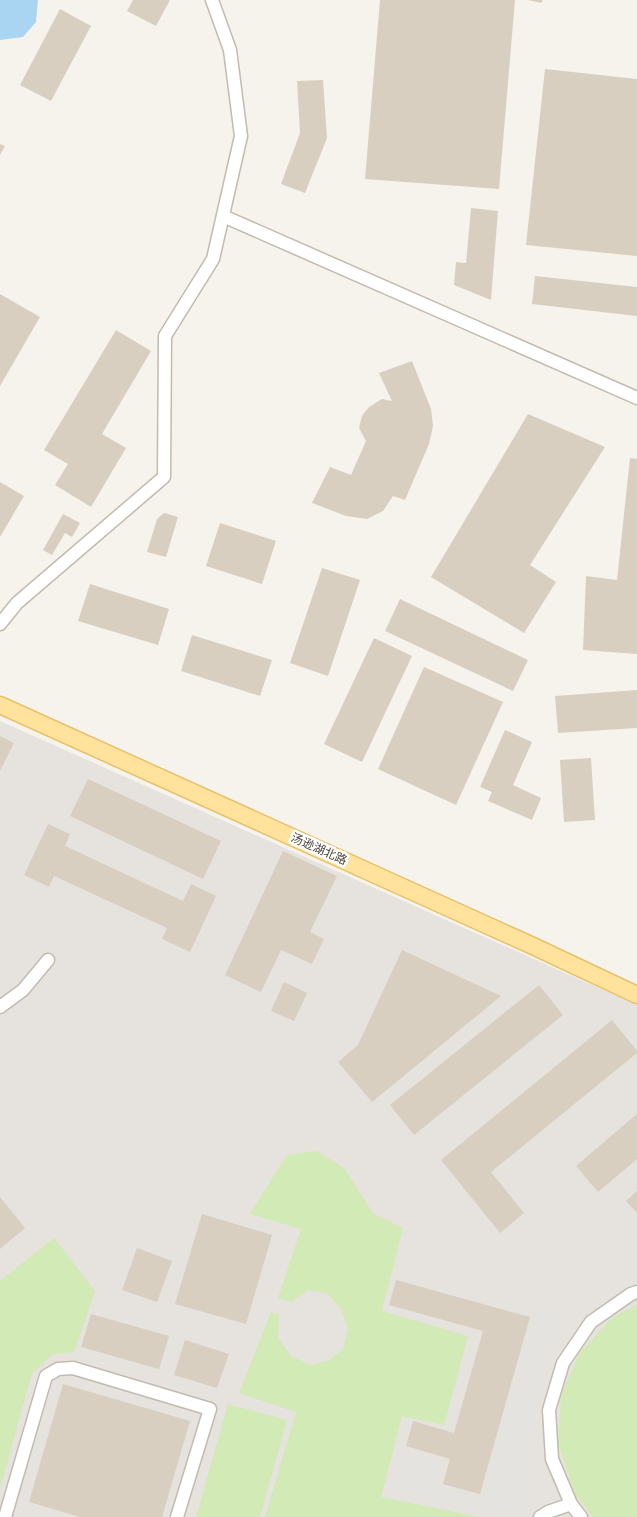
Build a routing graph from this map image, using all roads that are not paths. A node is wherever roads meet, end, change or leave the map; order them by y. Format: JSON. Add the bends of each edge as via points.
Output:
{"nodes":[{"id":1,"x":212,"y":0,"type":"edge"},
{"id":2,"x":222,"y":216,"type":"junction"},
{"id":3,"x":637,"y":398,"type":"edge"},
{"id":4,"x":0,"y":624,"type":"edge"},
{"id":5,"x":0,"y":705,"type":"edge"},
{"id":6,"x":48,"y":960,"type":"dead end"},
{"id":7,"x":637,"y":995,"type":"edge"},
{"id":8,"x":0,"y":1007,"type":"edge"},
{"id":9,"x":637,"y":1292,"type":"edge"},
{"id":10,"x":571,"y":1504,"type":"junction"},
{"id":11,"x":5,"y":1517,"type":"edge"},
{"id":12,"x":178,"y":1517,"type":"edge"},
{"id":13,"x":540,"y":1517,"type":"edge"},
{"id":14,"x":581,"y":1517,"type":"edge"}],
"edges":[{"from":1,"to":2,"type":"street","via":[[230,50],[241,136]]},
{"from":2,"to":3,"type":"street"},
{"from":2,"to":4,"type":"street","via":[[213,259],[165,336],[164,477],[17,603]]},
{"from":5,"to":7,"type":"main road","name":"汤逊湖北路"},
{"from":6,"to":8,"type":"street","via":[[23,990]]},
{"from":9,"to":10,"type":"street","via":[[591,1322],[563,1363],[549,1420],[552,1459]]},
{"from":10,"to":13,"type":"street"},
{"from":10,"to":14,"type":"street"},
{"from":11,"to":12,"type":"street","via":[[46,1376],[58,1369],[73,1368],[210,1409]]}]}
